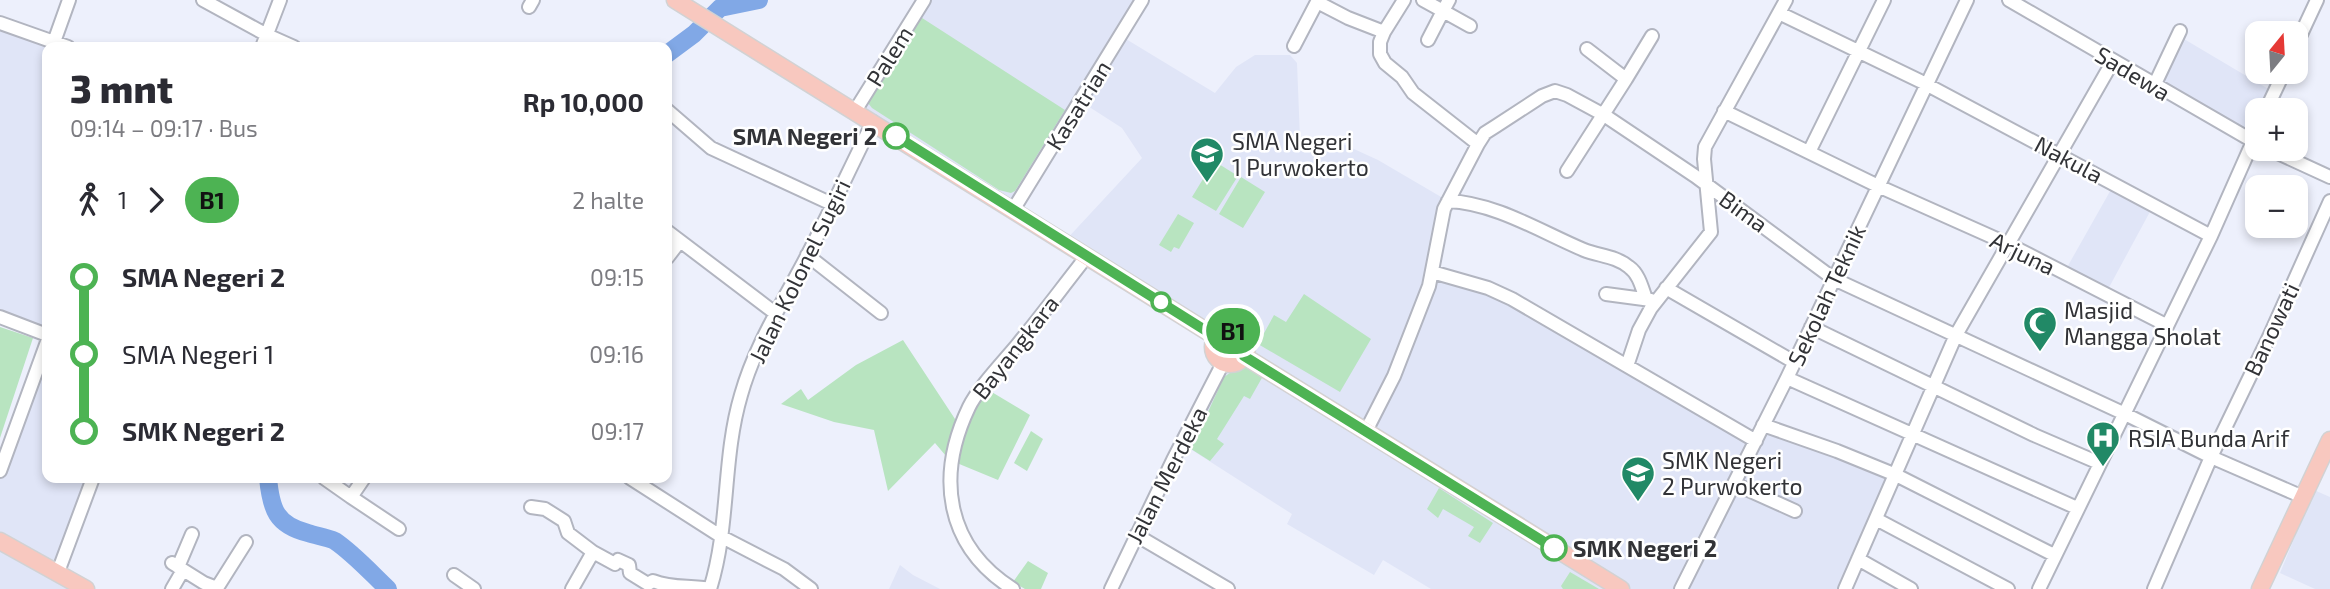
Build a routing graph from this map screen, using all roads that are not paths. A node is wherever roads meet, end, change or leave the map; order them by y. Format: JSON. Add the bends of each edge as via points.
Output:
{"nodes":[{"id":1,"x":69,"y":0,"type":"edge"},
{"id":2,"x":203,"y":0,"type":"edge"},
{"id":3,"x":281,"y":0,"type":"edge"},
{"id":4,"x":923,"y":0,"type":"edge"},
{"id":5,"x":1142,"y":0,"type":"edge"},
{"id":6,"x":1404,"y":0,"type":"edge"},
{"id":7,"x":1423,"y":0,"type":"edge"},
{"id":8,"x":1786,"y":0,"type":"edge"},
{"id":9,"x":1884,"y":0,"type":"edge"},
{"id":10,"x":1967,"y":0,"type":"edge"},
{"id":11,"x":2008,"y":0,"type":"edge"},
{"id":12,"x":2317,"y":0,"type":"edge"},
{"id":13,"x":682,"y":4,"type":"edge"},
{"id":14,"x":1446,"y":6,"type":"edge"},
{"id":15,"x":1779,"y":13,"type":"junction"},
{"id":16,"x":2307,"y":21,"type":"edge"},
{"id":17,"x":0,"y":23,"type":"edge"},
{"id":18,"x":1471,"y":26,"type":"dead end"},
{"id":19,"x":2180,"y":31,"type":"dead end"},
{"id":20,"x":1384,"y":32,"type":"junction"},
{"id":21,"x":1652,"y":36,"type":"dead end"},
{"id":22,"x":1428,"y":40,"type":"dead end"},
{"id":23,"x":265,"y":41,"type":"edge"},
{"id":24,"x":54,"y":42,"type":"joint"},
{"id":25,"x":1294,"y":46,"type":"dead end"},
{"id":26,"x":1587,"y":49,"type":"dead end"},
{"id":27,"x":1859,"y":51,"type":"junction"},
{"id":28,"x":2113,"y":61,"type":"junction"},
{"id":29,"x":1626,"y":79,"type":"junction"},
{"id":30,"x":1926,"y":84,"type":"junction"},
{"id":31,"x":2154,"y":86,"type":"junction"},
{"id":32,"x":855,"y":111,"type":"junction"},
{"id":33,"x":1724,"y":111,"type":"junction"},
{"id":34,"x":672,"y":114,"type":"edge"},
{"id":35,"x":1604,"y":116,"type":"junction"},
{"id":36,"x":873,"y":122,"type":"junction"},
{"id":37,"x":2245,"y":132,"type":"edge"},
{"id":38,"x":1478,"y":144,"type":"junction"},
{"id":39,"x":1809,"y":152,"type":"junction"},
{"id":40,"x":2059,"y":154,"type":"junction"},
{"id":41,"x":2245,"y":161,"type":"edge"},
{"id":42,"x":2295,"y":161,"type":"edge"},
{"id":43,"x":1567,"y":171,"type":"dead end"},
{"id":44,"x":2330,"y":177,"type":"edge"},
{"id":45,"x":1708,"y":185,"type":"junction"},
{"id":46,"x":1878,"y":186,"type":"junction"},
{"id":47,"x":1448,"y":201,"type":"junction"},
{"id":48,"x":2330,"y":201,"type":"edge"},
{"id":49,"x":832,"y":204,"type":"junction"},
{"id":50,"x":1013,"y":210,"type":"junction"},
{"id":51,"x":672,"y":235,"type":"edge"},
{"id":52,"x":2211,"y":236,"type":"junction"},
{"id":53,"x":680,"y":241,"type":"junction"},
{"id":54,"x":2008,"y":244,"type":"junction"},
{"id":55,"x":672,"y":251,"type":"edge"},
{"id":56,"x":807,"y":256,"type":"junction"},
{"id":57,"x":1087,"y":256,"type":"junction"},
{"id":58,"x":1432,"y":272,"type":"junction"},
{"id":59,"x":1834,"y":279,"type":"junction"},
{"id":60,"x":1666,"y":288,"type":"junction"},
{"id":61,"x":1606,"y":293,"type":"dead end"},
{"id":62,"x":1651,"y":301,"type":"junction"},
{"id":63,"x":775,"y":313,"type":"junction"},
{"id":64,"x":881,"y":313,"type":"dead end"},
{"id":65,"x":0,"y":317,"type":"edge"},
{"id":66,"x":2166,"y":325,"type":"junction"},
{"id":67,"x":1811,"y":327,"type":"junction"},
{"id":68,"x":42,"y":333,"type":"edge"},
{"id":69,"x":1956,"y":335,"type":"junction"},
{"id":70,"x":1216,"y":337,"type":"junction"},
{"id":71,"x":42,"y":356,"type":"edge"},
{"id":72,"x":1244,"y":356,"type":"junction"},
{"id":73,"x":1794,"y":362,"type":"junction"},
{"id":74,"x":1223,"y":363,"type":"junction"},
{"id":75,"x":1627,"y":366,"type":"junction"},
{"id":76,"x":1787,"y":378,"type":"junction"},
{"id":77,"x":1934,"y":387,"type":"junction"},
{"id":78,"x":2125,"y":414,"type":"junction"},
{"id":79,"x":1763,"y":425,"type":"junction"},
{"id":80,"x":1366,"y":431,"type":"junction"},
{"id":81,"x":1913,"y":436,"type":"junction"},
{"id":82,"x":2330,"y":440,"type":"edge"},
{"id":83,"x":1756,"y":442,"type":"junction"},
{"id":84,"x":2211,"y":457,"type":"junction"},
{"id":85,"x":2099,"y":463,"type":"junction"},
{"id":86,"x":0,"y":471,"type":"edge"},
{"id":87,"x":1896,"y":475,"type":"junction"},
{"id":88,"x":91,"y":483,"type":"edge"},
{"id":89,"x":331,"y":483,"type":"edge"},
{"id":90,"x":361,"y":483,"type":"edge"},
{"id":91,"x":638,"y":483,"type":"edge"},
{"id":92,"x":1735,"y":484,"type":"junction"},
{"id":93,"x":351,"y":497,"type":"junction"},
{"id":94,"x":2303,"y":497,"type":"junction"},
{"id":95,"x":530,"y":507,"type":"dead end"},
{"id":96,"x":2077,"y":508,"type":"junction"},
{"id":97,"x":1795,"y":511,"type":"dead end"},
{"id":98,"x":1876,"y":519,"type":"junction"},
{"id":99,"x":399,"y":529,"type":"dead end"},
{"id":100,"x":192,"y":534,"type":"dead end"},
{"id":101,"x":1136,"y":535,"type":"junction"},
{"id":102,"x":722,"y":537,"type":"junction"},
{"id":103,"x":0,"y":541,"type":"edge"},
{"id":104,"x":246,"y":542,"type":"dead end"},
{"id":105,"x":593,"y":552,"type":"junction"},
{"id":106,"x":2054,"y":555,"type":"junction"},
{"id":107,"x":1858,"y":559,"type":"junction"},
{"id":108,"x":178,"y":567,"type":"junction"},
{"id":109,"x":58,"y":572,"type":"junction"},
{"id":110,"x":454,"y":575,"type":"dead end"},
{"id":111,"x":86,"y":589,"type":"edge"},
{"id":112,"x":172,"y":589,"type":"edge"},
{"id":113,"x":474,"y":589,"type":"edge"},
{"id":114,"x":572,"y":589,"type":"edge"},
{"id":115,"x":710,"y":589,"type":"edge"},
{"id":116,"x":811,"y":589,"type":"edge"},
{"id":117,"x":1013,"y":589,"type":"edge"},
{"id":118,"x":1111,"y":589,"type":"edge"},
{"id":119,"x":1228,"y":589,"type":"edge"},
{"id":120,"x":1621,"y":589,"type":"edge"},
{"id":121,"x":1681,"y":589,"type":"edge"},
{"id":122,"x":1845,"y":589,"type":"edge"},
{"id":123,"x":1911,"y":589,"type":"edge"},
{"id":124,"x":2008,"y":589,"type":"edge"},
{"id":125,"x":2039,"y":589,"type":"edge"},
{"id":126,"x":2154,"y":589,"type":"edge"},
{"id":127,"x":2260,"y":589,"type":"edge"}],
"edges":[{"from":1,"to":24,"type":"street"},
{"from":2,"to":23,"type":"street"},
{"from":3,"to":23,"type":"street"},
{"from":4,"to":32,"type":"street","name":"Palem"},
{"from":5,"to":50,"type":"street","name":"Kasatrian"},
{"from":6,"to":20,"type":"street"},
{"from":7,"to":14,"type":"street"},
{"from":8,"to":15,"type":"street"},
{"from":9,"to":27,"type":"street"},
{"from":10,"to":30,"type":"street","name":"Sekolah Teknik"},
{"from":11,"to":28,"type":"street","name":"Sadewa"},
{"from":12,"to":16,"type":"street"},
{"from":13,"to":32,"type":"main road"},
{"from":14,"to":18,"type":"street"},
{"from":14,"to":22,"type":"street"},
{"from":15,"to":27,"type":"street","name":"Nakula"},
{"from":15,"to":33,"type":"street"},
{"from":17,"to":24,"type":"street"},
{"from":19,"to":31,"type":"street"},
{"from":20,"to":25,"type":"street","via":[[1317,2]]},
{"from":20,"to":38,"type":"street","via":[[1380,54],[1385,63],[1413,93]]},
{"from":21,"to":29,"type":"street"},
{"from":26,"to":29,"type":"street"},
{"from":27,"to":30,"type":"street","name":"Nakula"},
{"from":27,"to":39,"type":"street"},
{"from":28,"to":31,"type":"street","name":"Sadewa"},
{"from":28,"to":40,"type":"street"},
{"from":29,"to":35,"type":"street"},
{"from":30,"to":40,"type":"street","name":"Nakula"},
{"from":30,"to":46,"type":"street","name":"Sekolah Teknik"},
{"from":31,"to":37,"type":"street","name":"Sadewa"},
{"from":32,"to":36,"type":"main road"},
{"from":33,"to":39,"type":"street","name":"Arjuna"},
{"from":33,"to":45,"type":"street","via":[[1705,146]]},
{"from":34,"to":49,"type":"street","via":[[711,148]]},
{"from":35,"to":38,"type":"street","name":"Bima","via":[[1555,91],[1496,126]]},
{"from":35,"to":43,"type":"street"},
{"from":35,"to":45,"type":"street","name":"Bima"},
{"from":36,"to":49,"type":"street","name":"Jalan Kolonel Sugiri"},
{"from":36,"to":50,"type":"main road"},
{"from":38,"to":47,"type":"street","name":"Bima"},
{"from":39,"to":46,"type":"street","name":"Arjuna"},
{"from":40,"to":52,"type":"street","name":"Nakula"},
{"from":40,"to":54,"type":"street"},
{"from":41,"to":52,"type":"street"},
{"from":42,"to":44,"type":"street"},
{"from":45,"to":59,"type":"street","name":"Bima"},
{"from":45,"to":60,"type":"street","via":[[1711,232]]},
{"from":46,"to":54,"type":"street","name":"Arjuna"},
{"from":46,"to":59,"type":"street","name":"Sekolah Teknik"},
{"from":47,"to":58,"type":"street","name":"Bima"},
{"from":47,"to":62,"type":"street","via":[[1490,209],[1624,263]]},
{"from":48,"to":84,"type":"street","name":"Banowati"},
{"from":49,"to":56,"type":"street","name":"Jalan Kolonel Sugiri"},
{"from":50,"to":57,"type":"main road"},
{"from":51,"to":53,"type":"street"},
{"from":52,"to":66,"type":"street"},
{"from":53,"to":55,"type":"street"},
{"from":53,"to":63,"type":"street"},
{"from":54,"to":66,"type":"street","name":"Arjuna"},
{"from":54,"to":69,"type":"street"},
{"from":56,"to":63,"type":"street","name":"Jalan Kolonel Sugiri"},
{"from":56,"to":64,"type":"street"},
{"from":57,"to":70,"type":"main road"},
{"from":57,"to":117,"type":"street","name":"Bayangkara","via":[[969,405],[954,450],[951,510],[981,563]]},
{"from":58,"to":75,"type":"street","via":[[1512,299]]},
{"from":58,"to":80,"type":"street","name":"Bima","via":[[1394,376]]},
{"from":59,"to":67,"type":"street","name":"Sekolah Teknik"},
{"from":59,"to":69,"type":"street","name":"Bima"},
{"from":60,"to":62,"type":"street"},
{"from":60,"to":73,"type":"street"},
{"from":61,"to":62,"type":"street"},
{"from":62,"to":75,"type":"street"},
{"from":63,"to":102,"type":"street","name":"Jalan Kolonel Sugiri","via":[[741,393],[725,481]]},
{"from":65,"to":68,"type":"street"},
{"from":66,"to":78,"type":"street"},
{"from":67,"to":73,"type":"street","name":"Sekolah Teknik"},
{"from":67,"to":77,"type":"street"},
{"from":69,"to":77,"type":"street"},
{"from":69,"to":78,"type":"street","name":"Bima"},
{"from":70,"to":72,"type":"main road","via":[[1227,330],[1239,333],[1246,342]]},
{"from":70,"to":74,"type":"main road","via":[[1214,354]]},
{"from":71,"to":86,"type":"street"},
{"from":72,"to":74,"type":"main road"},
{"from":72,"to":80,"type":"main road"},
{"from":73,"to":76,"type":"street","name":"Sekolah Teknik"},
{"from":74,"to":101,"type":"street","name":"Jalan Merdeka"},
{"from":75,"to":83,"type":"street"},
{"from":76,"to":79,"type":"street","name":"Sekolah Teknik"},
{"from":76,"to":81,"type":"street"},
{"from":77,"to":81,"type":"street"},
{"from":77,"to":85,"type":"street"},
{"from":78,"to":84,"type":"street","name":"Bima"},
{"from":78,"to":85,"type":"street"},
{"from":79,"to":83,"type":"street","name":"Sekolah Teknik"},
{"from":79,"to":87,"type":"street"},
{"from":80,"to":120,"type":"main road"},
{"from":81,"to":87,"type":"street"},
{"from":81,"to":96,"type":"street"},
{"from":82,"to":94,"type":"main road"},
{"from":83,"to":92,"type":"street","name":"Sekolah Teknik"},
{"from":84,"to":94,"type":"street","name":"Bima"},
{"from":84,"to":126,"type":"street","name":"Banowati"},
{"from":85,"to":96,"type":"street"},
{"from":87,"to":98,"type":"street"},
{"from":87,"to":106,"type":"street"},
{"from":88,"to":109,"type":"street"},
{"from":89,"to":93,"type":"street"},
{"from":90,"to":93,"type":"street"},
{"from":91,"to":102,"type":"street"},
{"from":92,"to":97,"type":"street"},
{"from":92,"to":121,"type":"street","name":"Sekolah Teknik"},
{"from":93,"to":99,"type":"street"},
{"from":94,"to":127,"type":"main road"},
{"from":95,"to":105,"type":"street","via":[[545,509],[564,521],[568,533]]},
{"from":96,"to":106,"type":"street"},
{"from":98,"to":107,"type":"street"},
{"from":98,"to":124,"type":"street"},
{"from":100,"to":108,"type":"street"},
{"from":101,"to":118,"type":"street","name":"Jalan Merdeka"},
{"from":101,"to":119,"type":"street"},
{"from":102,"to":115,"type":"street","name":"Jalan Kolonel Sugiri"},
{"from":102,"to":116,"type":"street","via":[[784,569]]},
{"from":103,"to":109,"type":"main road"},
{"from":104,"to":108,"type":"street","via":[[218,588]]},
{"from":105,"to":114,"type":"street"},
{"from":105,"to":115,"type":"street","via":[[615,564],[618,560],[629,565],[630,573],[648,584]]},
{"from":106,"to":125,"type":"street"},
{"from":107,"to":122,"type":"street"},
{"from":107,"to":123,"type":"street"},
{"from":108,"to":112,"type":"street"},
{"from":109,"to":111,"type":"main road"},
{"from":110,"to":113,"type":"street"}]}
